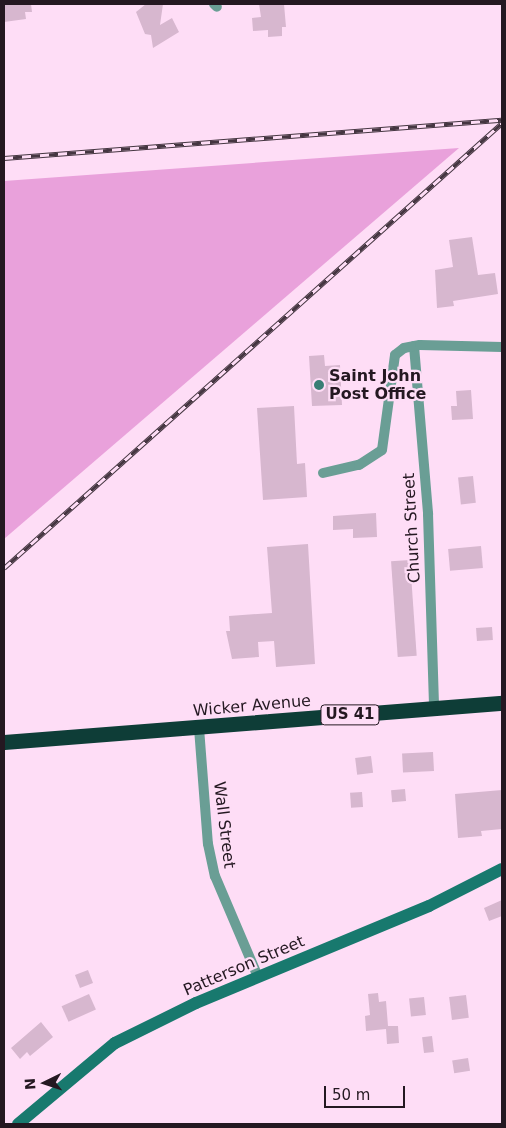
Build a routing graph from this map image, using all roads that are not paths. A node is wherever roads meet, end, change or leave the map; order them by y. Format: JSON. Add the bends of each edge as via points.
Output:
{"nodes":[{"id":1,"x":414,"y":346,"type":"junction"},
{"id":2,"x":502,"y":347,"type":"edge"},
{"id":3,"x":323,"y":473,"type":"dead end"},
{"id":4,"x":502,"y":703,"type":"edge"},
{"id":5,"x":434,"y":709,"type":"junction"},
{"id":6,"x":199,"y":728,"type":"junction"},
{"id":7,"x":4,"y":742,"type":"edge"},
{"id":8,"x":502,"y":869,"type":"edge"},
{"id":9,"x":258,"y":977,"type":"junction"},
{"id":10,"x":18,"y":1124,"type":"edge"}],
"edges":[{"from":1,"to":2,"type":"street"},
{"from":1,"to":3,"type":"street","via":[[395,355],[382,450],[359,465]]},
{"from":1,"to":5,"type":"street","name":"Church Street","via":[[428,514]]},
{"from":4,"to":5,"type":"highway","name":"Wicker Avenue","number":"US 41"},
{"from":5,"to":6,"type":"highway","name":"Wicker Avenue","number":"US 41"},
{"from":6,"to":7,"type":"highway","name":"Wicker Avenue","number":"US 41"},
{"from":6,"to":9,"type":"street","name":"Wall Street","via":[[208,844],[215,876]]},
{"from":8,"to":9,"type":"street","name":"Patterson Street","via":[[429,906]]},
{"from":9,"to":10,"type":"street","name":"Patterson Street","via":[[196,1002],[115,1043]]}]}
